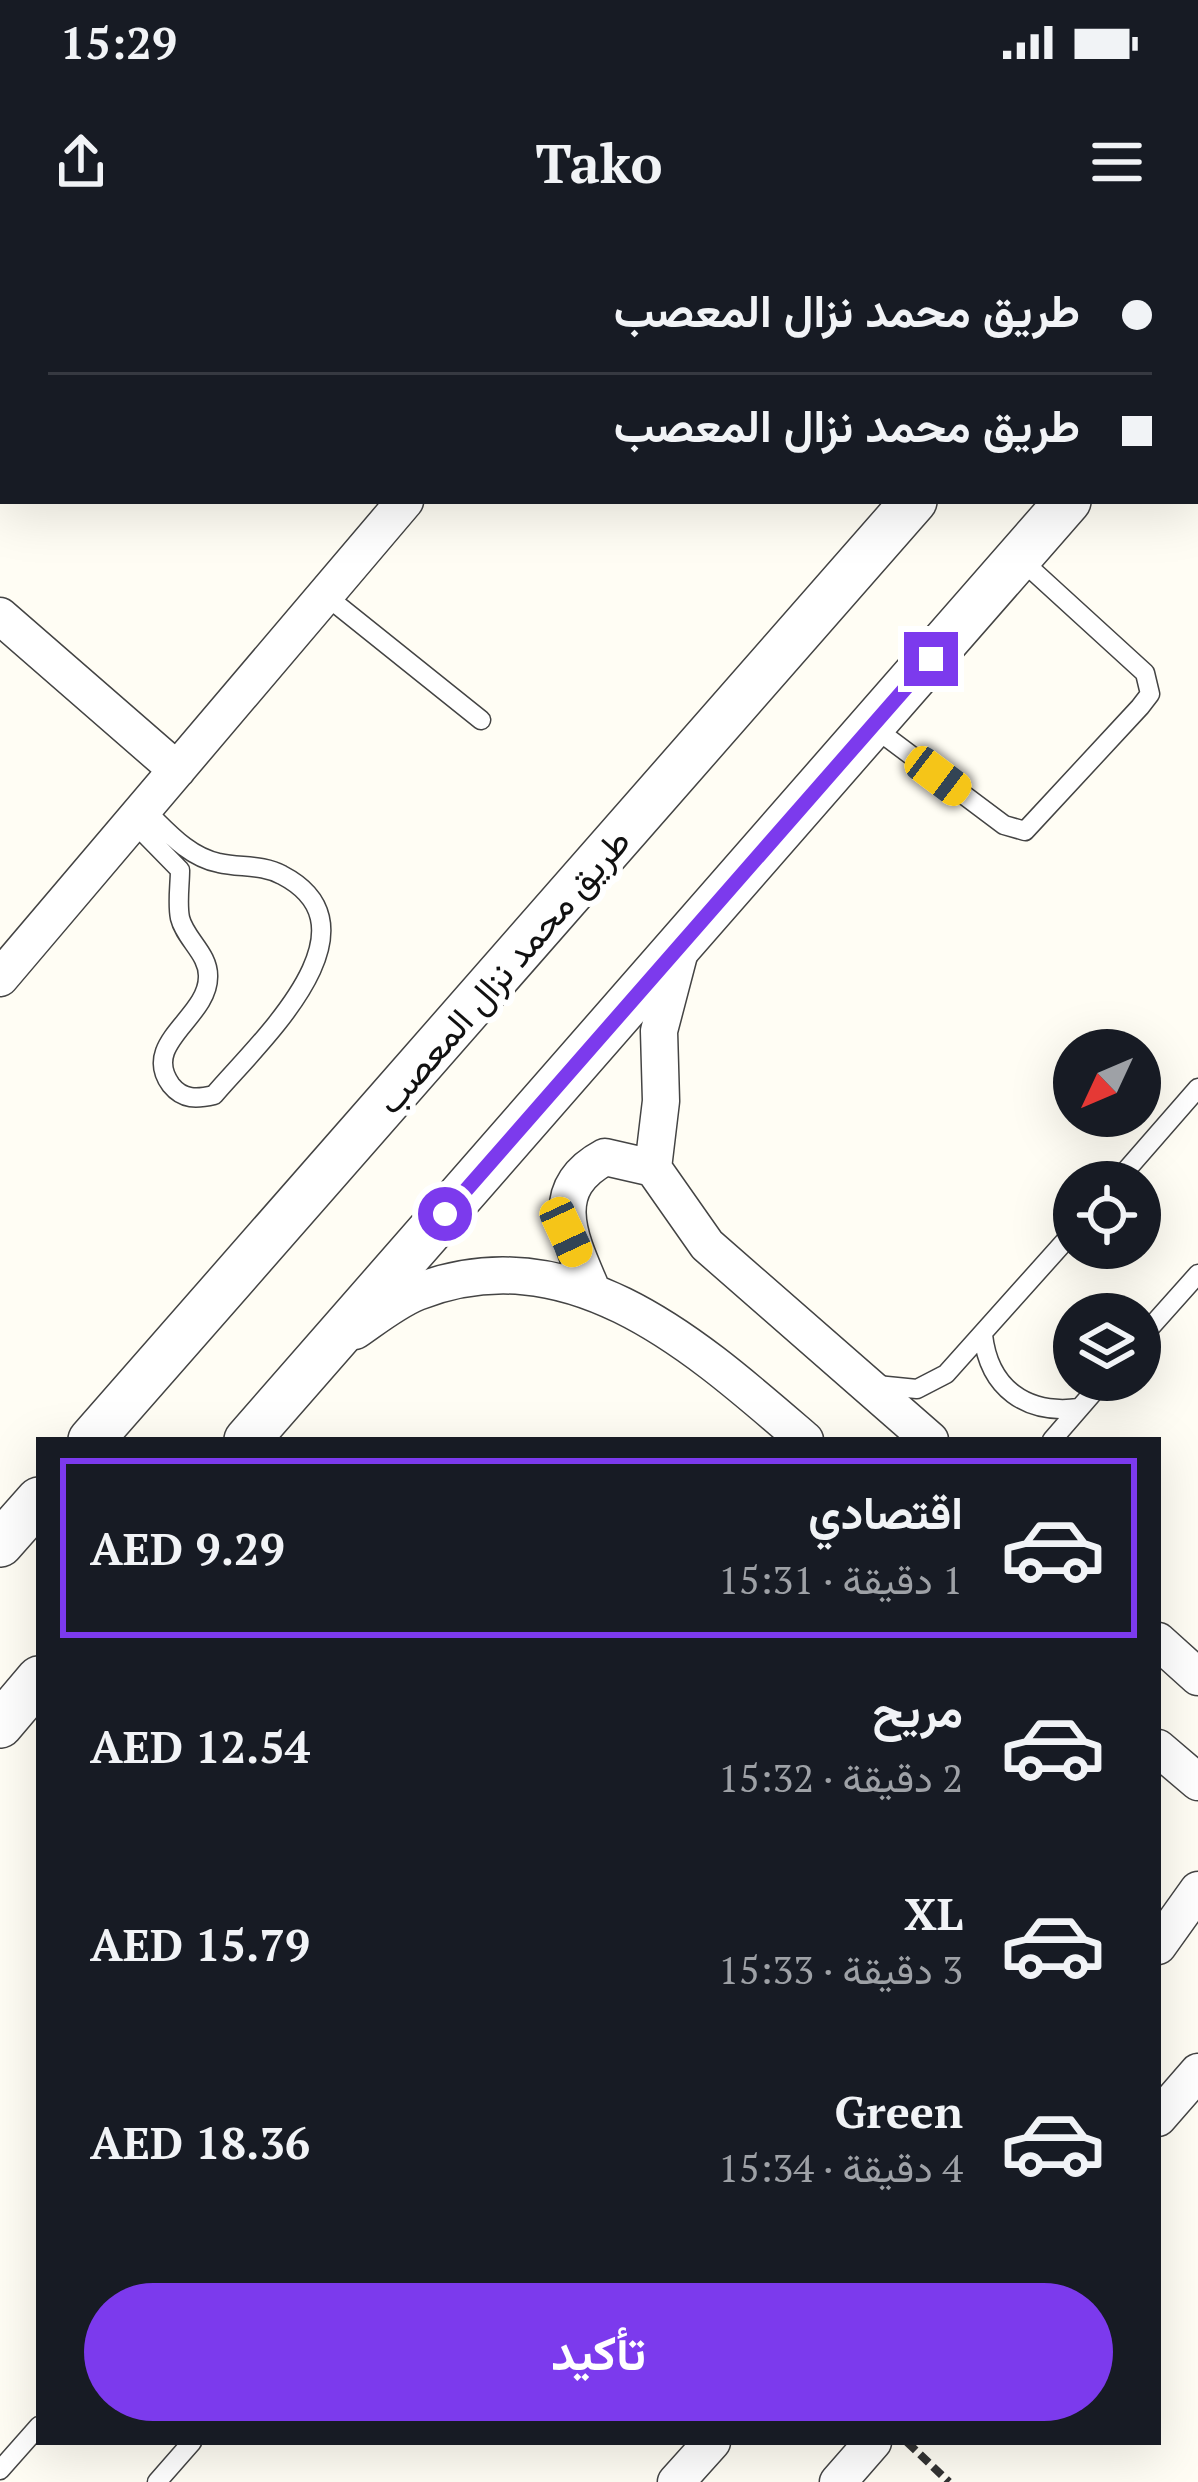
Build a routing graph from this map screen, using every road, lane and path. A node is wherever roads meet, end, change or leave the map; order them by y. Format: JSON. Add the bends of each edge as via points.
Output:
{"nodes":[{"id":1,"x":402,"y":504,"type":"edge"},
{"id":2,"x":911,"y":504,"type":"edge"},
{"id":3,"x":1065,"y":504,"type":"edge"},
{"id":4,"x":1018,"y":558,"type":"junction"},
{"id":5,"x":325,"y":595,"type":"junction"},
{"id":6,"x":0,"y":616,"type":"edge"},
{"id":7,"x":481,"y":720,"type":"dead end"},
{"id":8,"x":872,"y":726,"type":"junction"},
{"id":9,"x":177,"y":770,"type":"junction"},
{"id":10,"x":138,"y":816,"type":"junction"},
{"id":11,"x":682,"y":945,"type":"junction"},
{"id":12,"x":0,"y":978,"type":"edge"},
{"id":13,"x":1198,"y":1088,"type":"edge"},
{"id":14,"x":1134,"y":1161,"type":"edge"},
{"id":15,"x":653,"y":1168,"type":"junction"},
{"id":16,"x":1053,"y":1255,"type":"edge"},
{"id":17,"x":1198,"y":1274,"type":"edge"},
{"id":18,"x":591,"y":1288,"type":"junction"},
{"id":19,"x":1161,"y":1315,"type":"edge"},
{"id":20,"x":983,"y":1335,"type":"junction"},
{"id":21,"x":326,"y":1349,"type":"junction"},
{"id":22,"x":859,"y":1381,"type":"junction"},
{"id":23,"x":1085,"y":1401,"type":"edge"},
{"id":24,"x":1079,"y":1408,"type":"junction"},
{"id":25,"x":94,"y":1437,"type":"edge"},
{"id":26,"x":250,"y":1437,"type":"edge"},
{"id":27,"x":801,"y":1437,"type":"edge"},
{"id":28,"x":926,"y":1437,"type":"edge"},
{"id":29,"x":1055,"y":1437,"type":"edge"},
{"id":30,"x":36,"y":1503,"type":"edge"},
{"id":31,"x":0,"y":1544,"type":"edge"},
{"id":32,"x":1161,"y":1644,"type":"edge"},
{"id":33,"x":1198,"y":1677,"type":"edge"},
{"id":34,"x":36,"y":1683,"type":"edge"},
{"id":35,"x":0,"y":1725,"type":"edge"},
{"id":36,"x":1161,"y":1751,"type":"edge"},
{"id":37,"x":1194,"y":1786,"type":"edge"},
{"id":38,"x":1198,"y":1889,"type":"edge"},
{"id":39,"x":1177,"y":1932,"type":"edge"},
{"id":40,"x":1198,"y":2072,"type":"edge"},
{"id":41,"x":1161,"y":2115,"type":"edge"},
{"id":42,"x":36,"y":2429,"type":"edge"},
{"id":43,"x":190,"y":2445,"type":"edge"},
{"id":44,"x":709,"y":2445,"type":"edge"},
{"id":45,"x":870,"y":2445,"type":"edge"},
{"id":46,"x":910,"y":2445,"type":"edge"},
{"id":47,"x":0,"y":2470,"type":"edge"},
{"id":48,"x":157,"y":2482,"type":"edge"},
{"id":49,"x":676,"y":2482,"type":"edge"},
{"id":50,"x":838,"y":2482,"type":"edge"},
{"id":51,"x":949,"y":2482,"type":"edge"}],
"edges":[{"from":1,"to":5,"type":"street"},
{"from":2,"to":25,"type":"street","name":"طريق محمد نزال المعصب"},
{"from":3,"to":4,"type":"street"},
{"from":4,"to":8,"type":"street"},
{"from":4,"to":8,"type":"lane","via":[[1145,673],[1150,694],[1141,707],[1025,831],[1004,825]]},
{"from":5,"to":7,"type":"lane"},
{"from":5,"to":9,"type":"street"},
{"from":6,"to":9,"type":"street"},
{"from":8,"to":11,"type":"street"},
{"from":9,"to":10,"type":"street"},
{"from":10,"to":10,"type":"lane","via":[[179,870],[180,920],[209,973],[206,995],[162,1058],[163,1073],[177,1092],[214,1095],[312,978],[322,945],[315,909],[287,877],[213,862]]},
{"from":10,"to":12,"type":"street"},
{"from":11,"to":15,"type":"street","via":[[658,1031]]},
{"from":11,"to":21,"type":"street"},
{"from":13,"to":14,"type":"lane"},
{"from":15,"to":18,"type":"street","via":[[605,1157],[575,1179],[566,1232]]},
{"from":15,"to":22,"type":"street","via":[[706,1245]]},
{"from":16,"to":20,"type":"lane"},
{"from":17,"to":19,"type":"lane"},
{"from":18,"to":21,"type":"street","via":[[530,1276],[466,1278],[414,1293]]},
{"from":18,"to":27,"type":"street","via":[[646,1314]]},
{"from":20,"to":22,"type":"lane","via":[[946,1374],[917,1389]]},
{"from":20,"to":24,"type":"lane","via":[[1005,1389],[1039,1408]]},
{"from":21,"to":26,"type":"street"},
{"from":22,"to":28,"type":"street"},
{"from":23,"to":24,"type":"lane"},
{"from":24,"to":29,"type":"lane"},
{"from":30,"to":31,"type":"street"},
{"from":32,"to":33,"type":"street"},
{"from":34,"to":35,"type":"street"},
{"from":36,"to":37,"type":"street"},
{"from":38,"to":39,"type":"street"},
{"from":40,"to":41,"type":"street"},
{"from":42,"to":47,"type":"lane"},
{"from":43,"to":48,"type":"lane"},
{"from":44,"to":49,"type":"street"},
{"from":45,"to":50,"type":"street"},
{"from":46,"to":51,"type":"path"}]}
